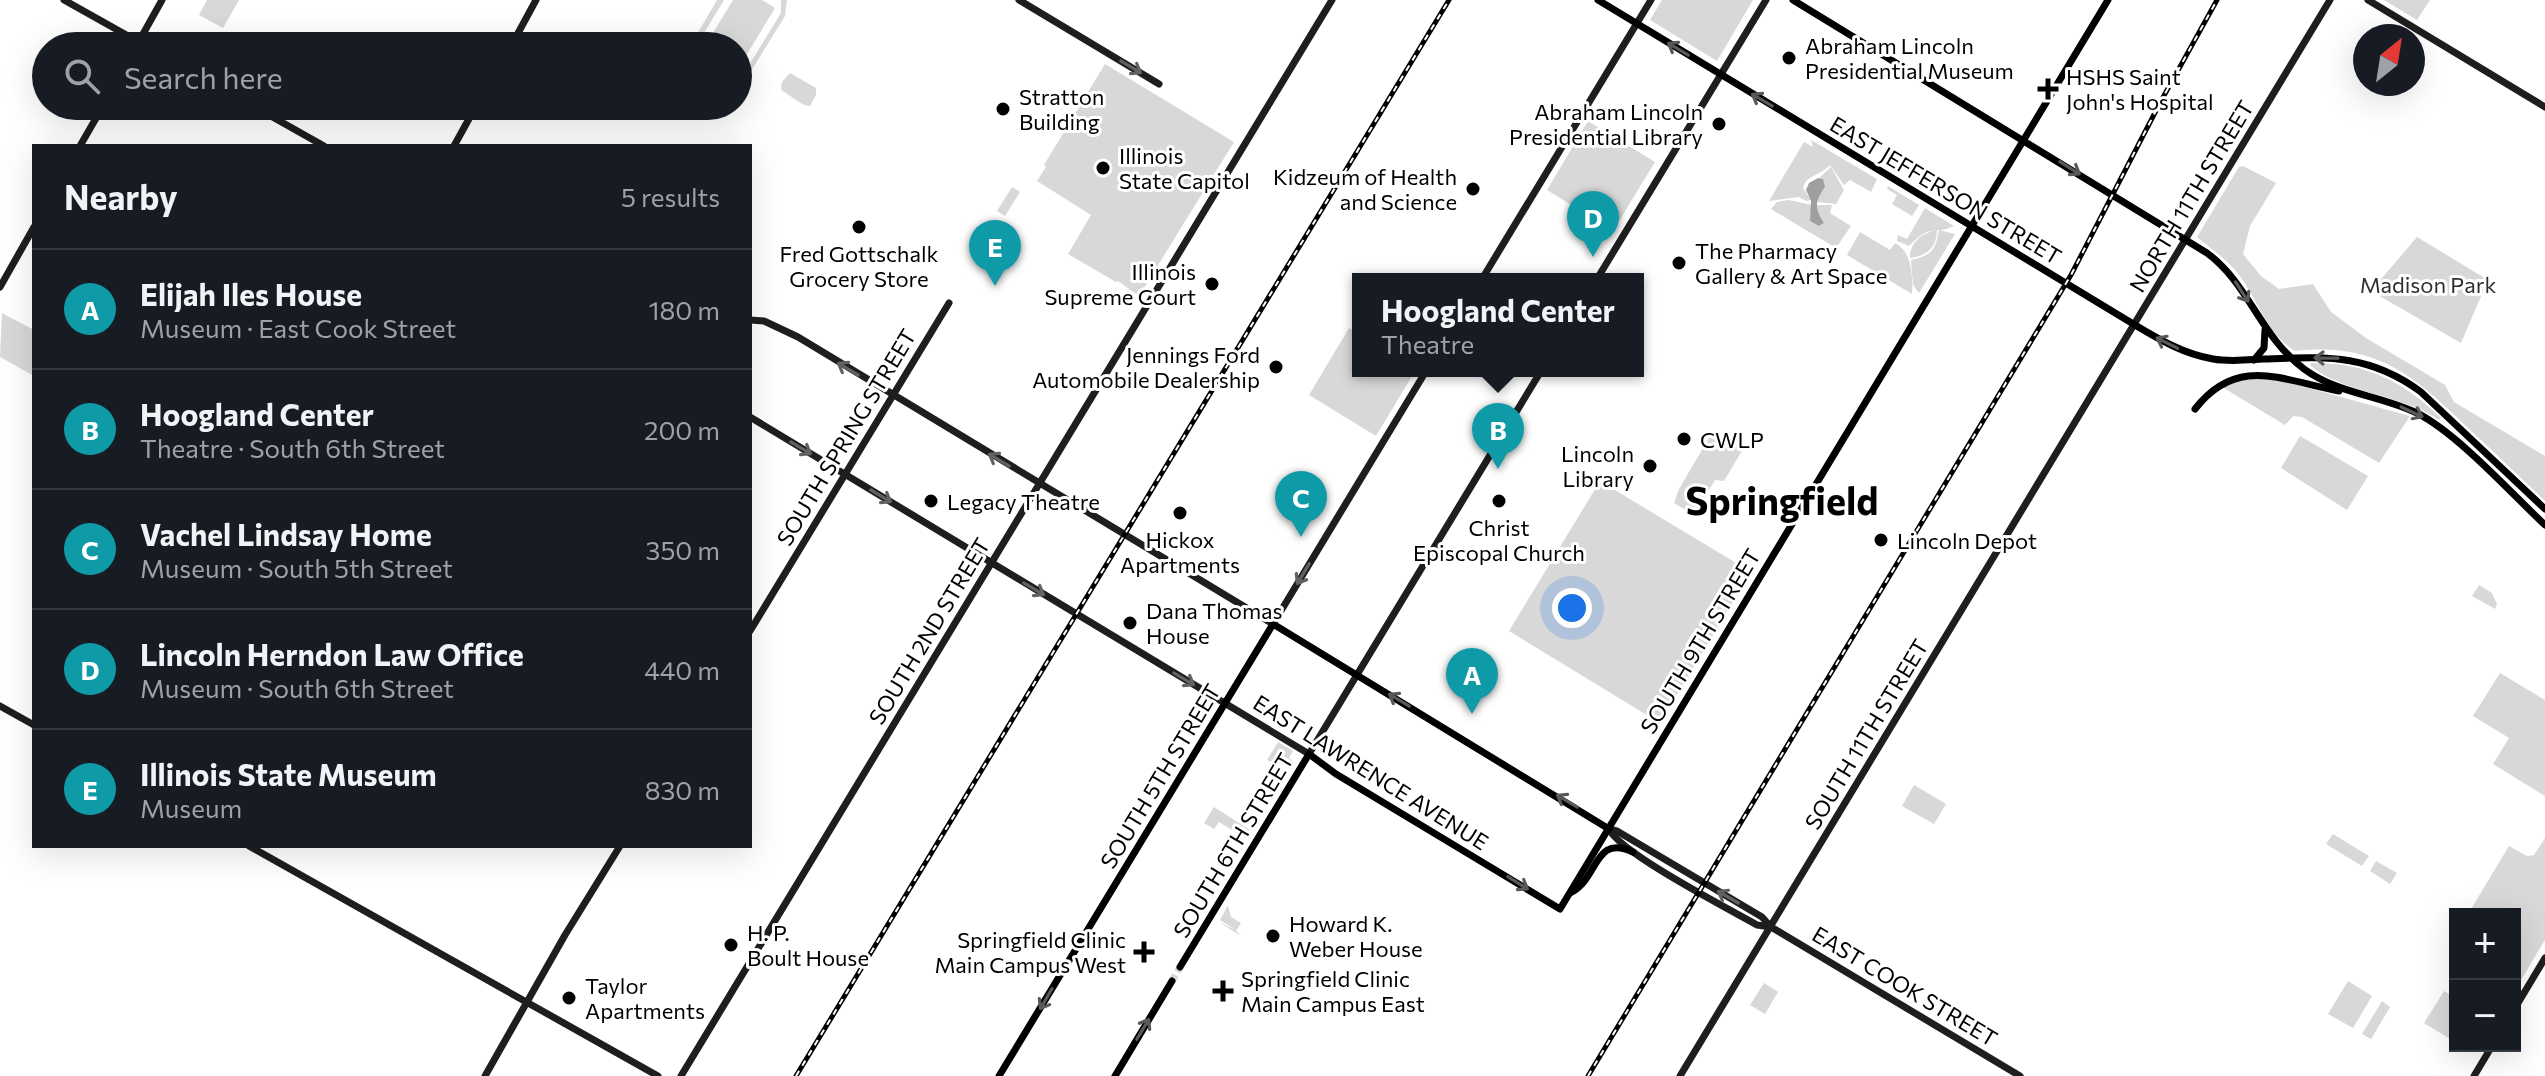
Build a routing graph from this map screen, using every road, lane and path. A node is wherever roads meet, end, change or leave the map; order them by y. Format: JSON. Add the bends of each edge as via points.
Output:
{"nodes":[{"id":1,"x":64,"y":0,"type":"edge"},
{"id":2,"x":162,"y":0,"type":"edge"},
{"id":3,"x":536,"y":0,"type":"edge"},
{"id":4,"x":1019,"y":0,"type":"edge"},
{"id":5,"x":1332,"y":0,"type":"edge"},
{"id":6,"x":1598,"y":0,"type":"edge"},
{"id":7,"x":1651,"y":0,"type":"edge"},
{"id":8,"x":1766,"y":0,"type":"edge"},
{"id":9,"x":1793,"y":0,"type":"edge"},
{"id":10,"x":2108,"y":0,"type":"edge"},
{"id":11,"x":2330,"y":0,"type":"edge"},
{"id":12,"x":2368,"y":0,"type":"edge"},
{"id":13,"x":1637,"y":23,"type":"junction"},
{"id":14,"x":118,"y":32,"type":"edge"},
{"id":15,"x":146,"y":32,"type":"edge"},
{"id":16,"x":519,"y":32,"type":"edge"},
{"id":17,"x":1720,"y":74,"type":"junction"},
{"id":18,"x":1159,"y":84,"type":"dead end"},
{"id":19,"x":2545,"y":107,"type":"edge"},
{"id":20,"x":95,"y":120,"type":"edge"},
{"id":21,"x":278,"y":120,"type":"edge"},
{"id":22,"x":468,"y":120,"type":"edge"},
{"id":23,"x":2024,"y":140,"type":"junction"},
{"id":24,"x":81,"y":144,"type":"edge"},
{"id":25,"x":320,"y":144,"type":"edge"},
{"id":26,"x":455,"y":144,"type":"edge"},
{"id":27,"x":1971,"y":226,"type":"junction"},
{"id":28,"x":32,"y":231,"type":"edge"},
{"id":29,"x":2186,"y":239,"type":"junction"},
{"id":30,"x":1486,"y":273,"type":"edge"},
{"id":31,"x":1601,"y":273,"type":"edge"},
{"id":32,"x":0,"y":287,"type":"edge"},
{"id":33,"x":949,"y":303,"type":"dead end"},
{"id":34,"x":752,"y":320,"type":"edge"},
{"id":35,"x":2135,"y":325,"type":"junction"},
{"id":36,"x":2265,"y":330,"type":"junction"},
{"id":37,"x":2291,"y":358,"type":"junction"},
{"id":38,"x":2254,"y":360,"type":"junction"},
{"id":39,"x":1422,"y":377,"type":"edge"},
{"id":40,"x":1537,"y":377,"type":"edge"},
{"id":41,"x":893,"y":396,"type":"junction"},
{"id":42,"x":2369,"y":397,"type":"junction"},
{"id":43,"x":2195,"y":409,"type":"dead end"},
{"id":44,"x":2083,"y":410,"type":"joint"},
{"id":45,"x":752,"y":418,"type":"edge"},
{"id":46,"x":846,"y":474,"type":"junction"},
{"id":47,"x":1039,"y":484,"type":"junction"},
{"id":48,"x":2545,"y":509,"type":"edge"},
{"id":49,"x":2545,"y":525,"type":"edge"},
{"id":50,"x":992,"y":563,"type":"junction"},
{"id":51,"x":1273,"y":624,"type":"junction"},
{"id":52,"x":752,"y":628,"type":"edge"},
{"id":53,"x":1358,"y":675,"type":"junction"},
{"id":54,"x":1225,"y":704,"type":"junction"},
{"id":55,"x":0,"y":706,"type":"edge"},
{"id":56,"x":32,"y":724,"type":"edge"},
{"id":57,"x":1309,"y":754,"type":"junction"},
{"id":58,"x":1609,"y":829,"type":"junction"},
{"id":59,"x":253,"y":848,"type":"edge"},
{"id":60,"x":619,"y":848,"type":"edge"},
{"id":61,"x":1633,"y":852,"type":"junction"},
{"id":62,"x":1570,"y":893,"type":"junction"},
{"id":63,"x":1560,"y":909,"type":"joint"},
{"id":64,"x":1771,"y":927,"type":"junction"},
{"id":65,"x":2545,"y":958,"type":"edge"},
{"id":66,"x":1180,"y":967,"type":"tunnel mouth"},
{"id":67,"x":1172,"y":981,"type":"tunnel mouth"},
{"id":68,"x":2521,"y":998,"type":"edge"},
{"id":69,"x":526,"y":1002,"type":"junction"},
{"id":70,"x":2488,"y":1052,"type":"edge"},
{"id":71,"x":485,"y":1076,"type":"edge"},
{"id":72,"x":658,"y":1076,"type":"edge"},
{"id":73,"x":681,"y":1076,"type":"edge"},
{"id":74,"x":999,"y":1076,"type":"edge"},
{"id":75,"x":1115,"y":1076,"type":"edge"},
{"id":76,"x":1680,"y":1076,"type":"edge"},
{"id":77,"x":2020,"y":1076,"type":"edge"},
{"id":78,"x":2474,"y":1076,"type":"edge"}],
"edges":[{"from":1,"to":14,"type":"street"},
{"from":2,"to":15,"type":"street"},
{"from":3,"to":16,"type":"street"},
{"from":4,"to":18,"type":"street","one_way":true},
{"from":5,"to":47,"type":"street","name":"SOUTH 2ND STREET"},
{"from":6,"to":13,"type":"main road","name":"EAST JEFFERSON STREET"},
{"from":7,"to":13,"type":"street"},
{"from":8,"to":17,"type":"street"},
{"from":9,"to":23,"type":"main road"},
{"from":10,"to":23,"type":"main road","name":"SOUTH 9TH STREET"},
{"from":11,"to":29,"type":"street","name":"NORTH 11TH STREET"},
{"from":12,"to":19,"type":"street"},
{"from":17,"to":13,"type":"main road","name":"EAST JEFFERSON STREET","one_way":true},
{"from":13,"to":30,"type":"street"},
{"from":27,"to":17,"type":"main road","name":"EAST JEFFERSON STREET","one_way":true},
{"from":17,"to":31,"type":"street"},
{"from":20,"to":24,"type":"street"},
{"from":21,"to":25,"type":"street"},
{"from":22,"to":26,"type":"street"},
{"from":23,"to":27,"type":"main road","name":"SOUTH 9TH STREET"},
{"from":23,"to":29,"type":"main road","one_way":true},
{"from":27,"to":35,"type":"main road","name":"EAST JEFFERSON STREET"},
{"from":27,"to":58,"type":"main road","name":"SOUTH 9TH STREET"},
{"from":28,"to":32,"type":"street"},
{"from":29,"to":35,"type":"street","name":"NORTH 11TH STREET"},
{"from":29,"to":36,"type":"main road","one_way":true,"via":[[2225,269]]},
{"from":33,"to":41,"type":"street","name":"SOUTH SPRING STREET"},
{"from":41,"to":34,"type":"street","name":"EAST COOK STREET","one_way":true,"via":[[798,337]]},
{"from":38,"to":35,"type":"main road","name":"EAST JEFFERSON STREET","one_way":true,"via":[[2190,354]]},
{"from":35,"to":44,"type":"street","name":"NORTH 11TH STREET"},
{"from":36,"to":37,"type":"main road"},
{"from":36,"to":38,"type":"main road","via":[[2264,348]]},
{"from":37,"to":38,"type":"main road","name":"EAST JEFFERSON STREET"},
{"from":37,"to":42,"type":"main road","via":[[2329,384]]},
{"from":48,"to":37,"type":"main road","name":"EAST JEFFERSON STREET","one_way":true,"via":[[2401,377],[2355,360]]},
{"from":39,"to":51,"type":"street","name":"SOUTH 5TH STREET","one_way":true},
{"from":40,"to":53,"type":"street","name":"SOUTH 6TH STREET"},
{"from":41,"to":46,"type":"street","name":"SOUTH SPRING STREET"},
{"from":47,"to":41,"type":"street","name":"EAST COOK STREET","one_way":true},
{"from":42,"to":43,"type":"main road","via":[[2249,375],[2219,386]]},
{"from":42,"to":49,"type":"main road","one_way":true,"via":[[2407,408],[2440,427]]},
{"from":44,"to":64,"type":"street","name":"SOUTH 11TH STREET"},
{"from":45,"to":46,"type":"street","name":"EAST LAWRENCE AVENUE","one_way":true},
{"from":46,"to":50,"type":"street","name":"EAST LAWRENCE AVENUE","one_way":true},
{"from":46,"to":52,"type":"street","name":"SOUTH SPRING STREET"},
{"from":47,"to":50,"type":"street","name":"SOUTH 2ND STREET"},
{"from":47,"to":51,"type":"street","name":"EAST COOK STREET"},
{"from":50,"to":54,"type":"street","name":"EAST LAWRENCE AVENUE","one_way":true},
{"from":50,"to":73,"type":"street","name":"SOUTH 2ND STREET"},
{"from":51,"to":53,"type":"main road","name":"EAST COOK STREET"},
{"from":51,"to":54,"type":"main road","name":"SOUTH 5TH STREET"},
{"from":53,"to":57,"type":"street","name":"SOUTH 6TH STREET"},
{"from":58,"to":53,"type":"main road","name":"EAST COOK STREET","one_way":true},
{"from":54,"to":57,"type":"street","name":"EAST LAWRENCE AVENUE"},
{"from":54,"to":74,"type":"main road","name":"SOUTH 5TH STREET","one_way":true},
{"from":55,"to":56,"type":"street"},
{"from":57,"to":63,"type":"main road","name":"EAST LAWRENCE AVENUE","one_way":true},
{"from":57,"to":66,"type":"main road","name":"SOUTH 6TH STREET"},
{"from":58,"to":61,"type":"street","name":"EAST COOK STREET"},
{"from":58,"to":62,"type":"main road","name":"SOUTH 9TH STREET"},
{"from":64,"to":58,"type":"street","name":"EAST COOK STREET","one_way":true},
{"from":59,"to":69,"type":"street"},
{"from":60,"to":69,"type":"street"},
{"from":61,"to":62,"type":"main road","via":[[1609,847],[1585,883]]},
{"from":61,"to":64,"type":"street","name":"EAST COOK STREET","via":[[1757,925]]},
{"from":62,"to":63,"type":"main road","name":"SOUTH 9TH STREET"},
{"from":64,"to":76,"type":"street","name":"SOUTH 11TH STREET"},
{"from":64,"to":77,"type":"street","name":"EAST COOK STREET"},
{"from":65,"to":68,"type":"street"},
{"from":75,"to":67,"type":"main road","one_way":true},
{"from":69,"to":71,"type":"street"},
{"from":69,"to":72,"type":"street"},
{"from":70,"to":78,"type":"street"}]}
